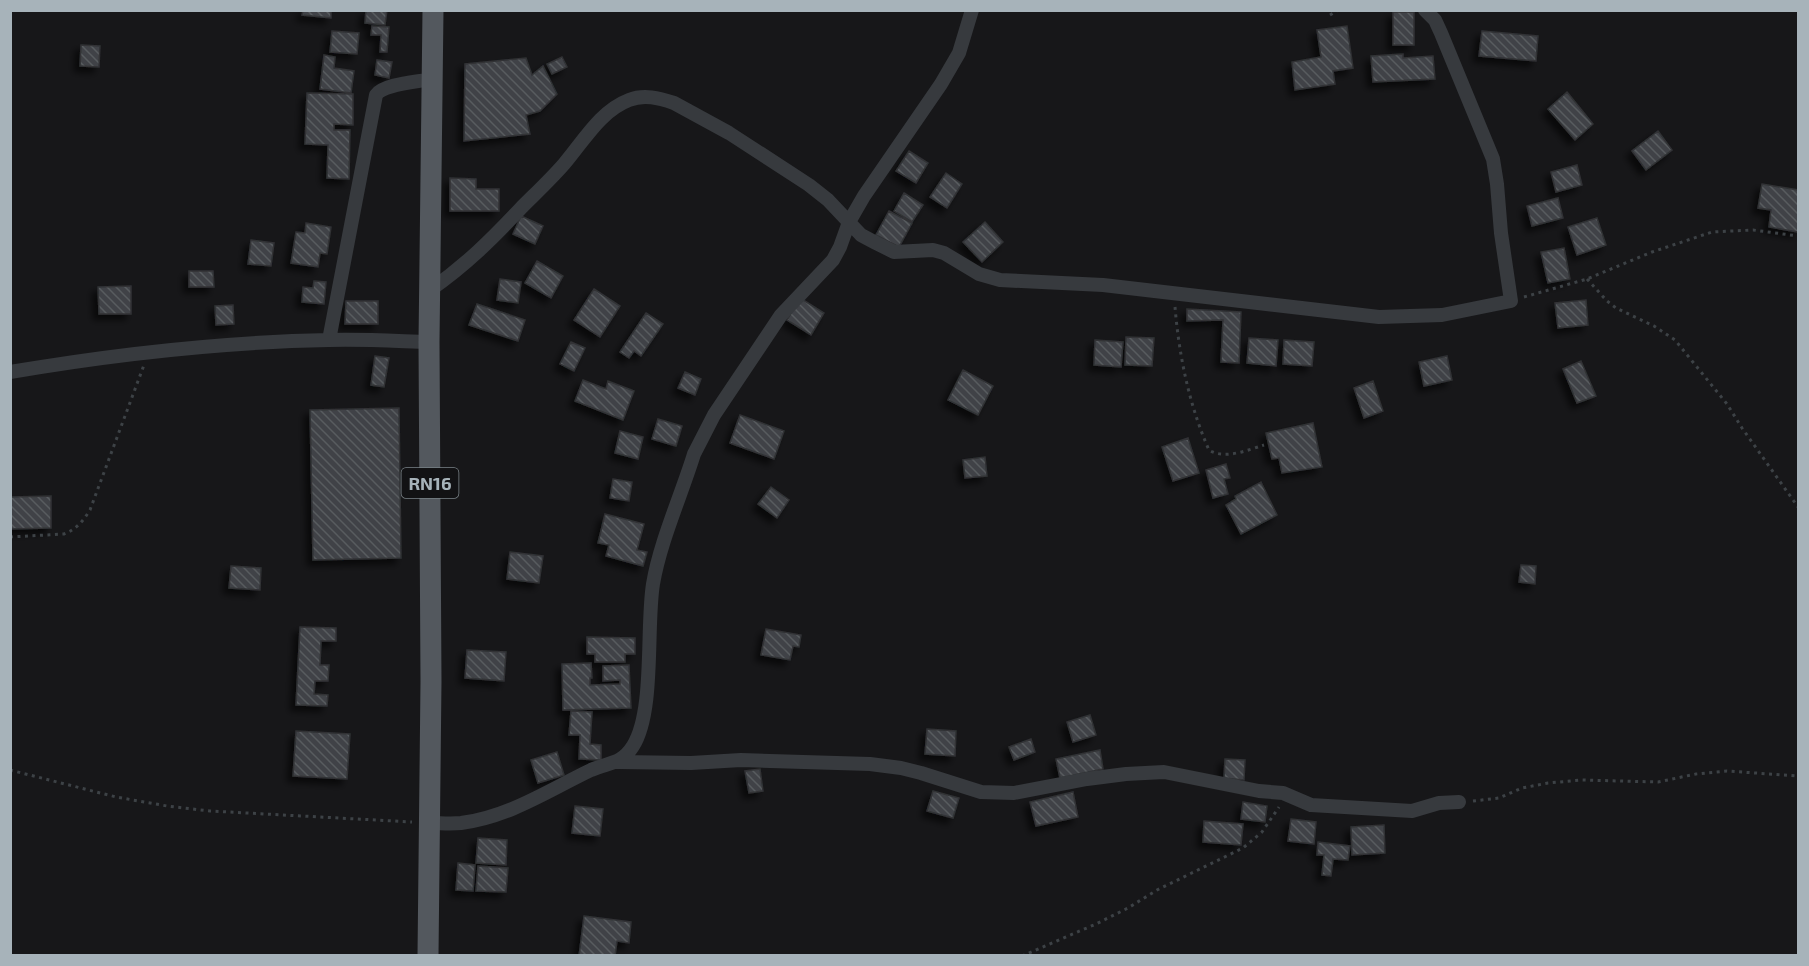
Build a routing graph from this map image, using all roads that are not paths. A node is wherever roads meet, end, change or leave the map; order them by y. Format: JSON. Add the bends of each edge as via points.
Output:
{"nodes":[{"id":1,"x":433,"y":10,"type":"edge"},
{"id":2,"x":972,"y":10,"type":"edge"},
{"id":3,"x":1425,"y":10,"type":"edge"},
{"id":4,"x":431,"y":79,"type":"junction"},
{"id":5,"x":849,"y":222,"type":"junction"},
{"id":6,"x":430,"y":290,"type":"junction"},
{"id":7,"x":329,"y":340,"type":"junction"},
{"id":8,"x":429,"y":342,"type":"junction"},
{"id":9,"x":10,"y":372,"type":"edge"},
{"id":10,"x":619,"y":762,"type":"junction"},
{"id":11,"x":1459,"y":802,"type":"road end"},
{"id":12,"x":429,"y":823,"type":"junction"},
{"id":13,"x":428,"y":956,"type":"edge"}],
"edges":[{"from":1,"to":4,"type":"main road","number":"RN16"},
{"from":2,"to":5,"type":"street","via":[[959,53]]},
{"from":3,"to":5,"type":"street","via":[[1441,33],[1493,159],[1511,301],[1442,315],[1379,317],[1103,285],[1000,280],[979,274],[933,250],[894,252],[861,235]]},
{"from":4,"to":6,"type":"main road","number":"RN16"},
{"from":4,"to":7,"type":"street","via":[[387,87],[376,95]]},
{"from":5,"to":6,"type":"street","via":[[809,185],[738,139],[674,103],[642,96],[612,110],[480,251]]},
{"from":5,"to":10,"type":"street","via":[[833,260],[781,315],[714,415],[694,454],[653,586],[647,685],[639,734]]},
{"from":6,"to":8,"type":"main road","number":"RN16"},
{"from":7,"to":8,"type":"street"},
{"from":7,"to":9,"type":"street","via":[[108,356]]},
{"from":8,"to":12,"type":"main road","number":"RN16"},
{"from":10,"to":11,"type":"street","via":[[870,764],[911,770],[997,794],[1164,772],[1286,795],[1311,806],[1412,811]]},
{"from":10,"to":12,"type":"street","via":[[592,770],[512,809],[466,822]]},
{"from":12,"to":13,"type":"main road","number":"RN16"}]}
